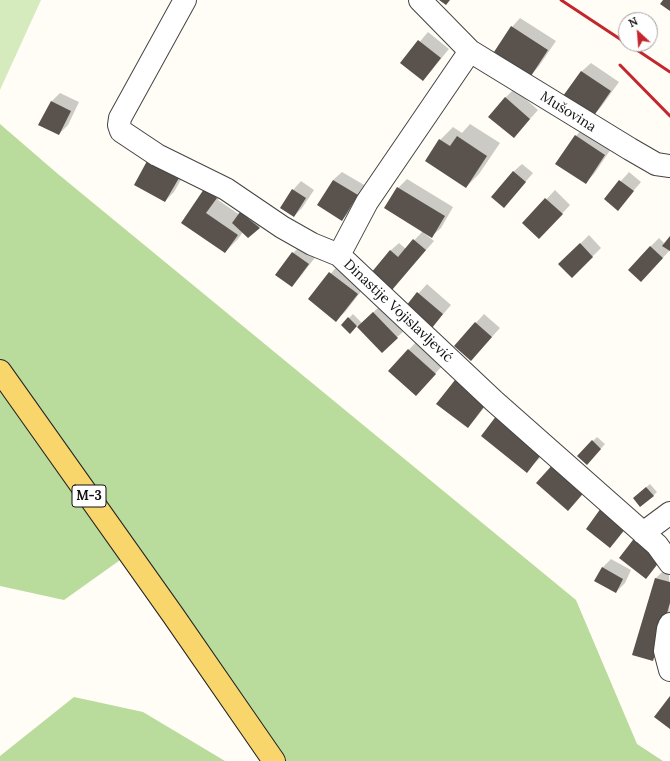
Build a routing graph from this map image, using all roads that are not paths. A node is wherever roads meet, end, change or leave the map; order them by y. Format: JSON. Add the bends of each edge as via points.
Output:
{"nodes":[{"id":1,"x":185,"y":0,"type":"edge"},
{"id":2,"x":420,"y":0,"type":"edge"},
{"id":3,"x":470,"y":51,"type":"junction"},
{"id":4,"x":670,"y":166,"type":"edge"},
{"id":5,"x":339,"y":255,"type":"junction"},
{"id":6,"x":0,"y":371,"type":"edge"},
{"id":7,"x":670,"y":513,"type":"edge"},
{"id":8,"x":643,"y":533,"type":"junction"},
{"id":9,"x":670,"y":563,"type":"edge"},
{"id":10,"x":670,"y":624,"type":"edge"},
{"id":11,"x":670,"y":670,"type":"edge"},
{"id":12,"x":274,"y":761,"type":"edge"}],
"edges":[{"from":1,"to":5,"type":"street","via":[[120,118],[121,132],[157,155],[226,189],[312,244]]},
{"from":2,"to":3,"type":"street"},
{"from":3,"to":4,"type":"street","name":"Mušovina","via":[[656,164]]},
{"from":3,"to":5,"type":"street","name":"Dinastije Vojislavljević","via":[[367,202]]},
{"from":5,"to":8,"type":"street","name":"Dinastije Vojislavljević","via":[[494,401]]},
{"from":6,"to":12,"type":"main road","number":"M-3"},
{"from":7,"to":8,"type":"street"},
{"from":8,"to":9,"type":"street","name":"Dinastije Vojislavljević","via":[[657,545]]},
{"from":10,"to":11,"type":"street","via":[[665,650]]}]}
